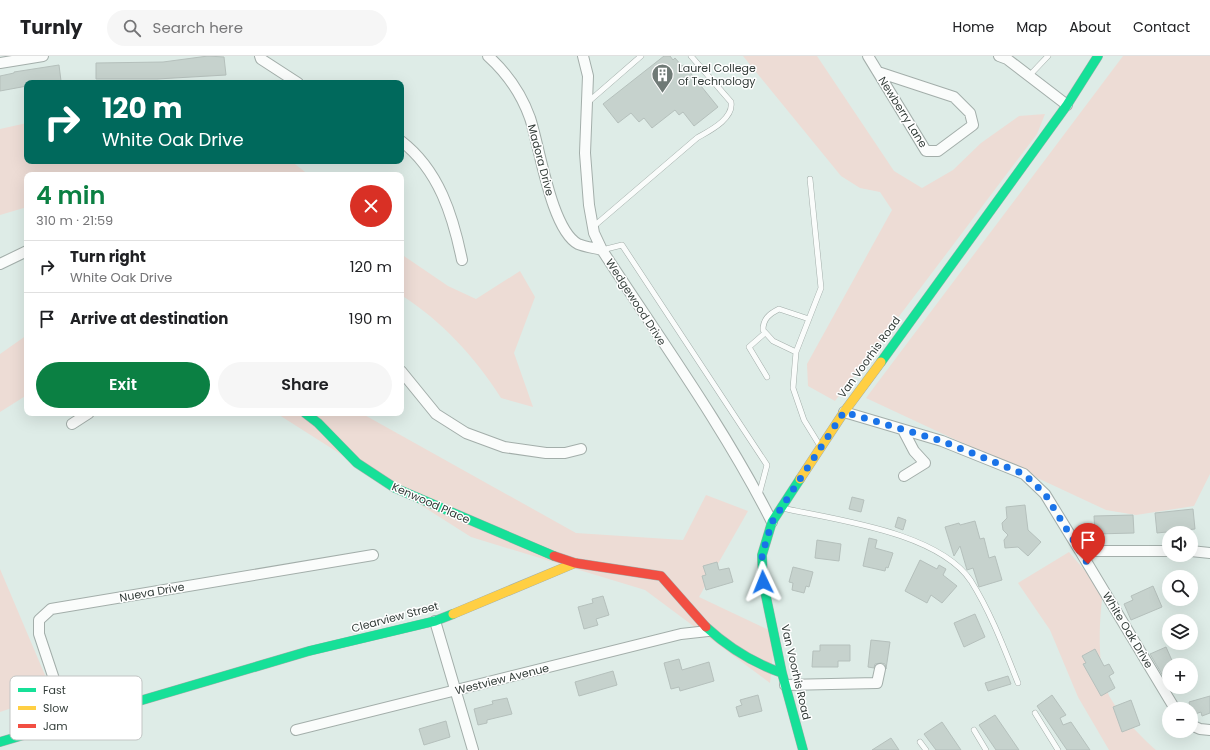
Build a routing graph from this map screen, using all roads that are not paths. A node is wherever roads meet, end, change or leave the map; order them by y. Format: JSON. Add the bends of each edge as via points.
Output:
{"nodes":[{"id":1,"x":43,"y":56,"type":"edge"},
{"id":2,"x":260,"y":56,"type":"edge"},
{"id":3,"x":488,"y":56,"type":"edge"},
{"id":4,"x":583,"y":56,"type":"edge"},
{"id":5,"x":641,"y":56,"type":"edge"},
{"id":6,"x":691,"y":56,"type":"edge"},
{"id":7,"x":868,"y":56,"type":"edge"},
{"id":8,"x":999,"y":56,"type":"edge"},
{"id":9,"x":1048,"y":56,"type":"edge"},
{"id":10,"x":1098,"y":56,"type":"edge"},
{"id":11,"x":0,"y":63,"type":"edge"},
{"id":12,"x":878,"y":72,"type":"junction"},
{"id":13,"x":1030,"y":76,"type":"junction"},
{"id":14,"x":293,"y":80,"type":"edge"},
{"id":15,"x":587,"y":103,"type":"junction"},
{"id":16,"x":1067,"y":105,"type":"junction"},
{"id":17,"x":404,"y":144,"type":"edge"},
{"id":18,"x":810,"y":179,"type":"dead end"},
{"id":19,"x":593,"y":227,"type":"junction"},
{"id":20,"x":602,"y":250,"type":"junction"},
{"id":21,"x":24,"y":253,"type":"edge"},
{"id":22,"x":462,"y":260,"type":"dead end"},
{"id":23,"x":0,"y":264,"type":"edge"},
{"id":24,"x":808,"y":319,"type":"junction"},
{"id":25,"x":765,"y":333,"type":"junction"},
{"id":26,"x":796,"y":352,"type":"junction"},
{"id":27,"x":404,"y":375,"type":"edge"},
{"id":28,"x":767,"y":377,"type":"dead end"},
{"id":29,"x":844,"y":412,"type":"junction"},
{"id":30,"x":84,"y":416,"type":"edge"},
{"id":31,"x":309,"y":416,"type":"edge"},
{"id":32,"x":72,"y":424,"type":"dead end"},
{"id":33,"x":903,"y":430,"type":"junction"},
{"id":34,"x":821,"y":447,"type":"junction"},
{"id":35,"x":581,"y":449,"type":"dead end"},
{"id":36,"x":904,"y":476,"type":"dead end"},
{"id":37,"x":758,"y":494,"type":"junction"},
{"id":38,"x":782,"y":508,"type":"junction"},
{"id":39,"x":772,"y":522,"type":"junction"},
{"id":40,"x":1080,"y":551,"type":"junction"},
{"id":41,"x":1162,"y":551,"type":"edge"},
{"id":42,"x":1198,"y":552,"type":"edge"},
{"id":43,"x":1210,"y":553,"type":"edge"},
{"id":44,"x":374,"y":555,"type":"dead end"},
{"id":45,"x":575,"y":563,"type":"junction"},
{"id":46,"x":435,"y":621,"type":"junction"},
{"id":47,"x":708,"y":631,"type":"junction"},
{"id":48,"x":880,"y":669,"type":"dead end"},
{"id":49,"x":782,"y":673,"type":"junction"},
{"id":50,"x":53,"y":676,"type":"edge"},
{"id":51,"x":1018,"y":683,"type":"dead end"},
{"id":52,"x":786,"y":685,"type":"junction"},
{"id":53,"x":455,"y":691,"type":"junction"},
{"id":54,"x":142,"y":699,"type":"edge"},
{"id":55,"x":1171,"y":702,"type":"edge"},
{"id":56,"x":1035,"y":713,"type":"dead end"},
{"id":57,"x":1198,"y":729,"type":"edge"},
{"id":58,"x":296,"y":730,"type":"dead end"},
{"id":59,"x":974,"y":730,"type":"dead end"},
{"id":60,"x":1210,"y":730,"type":"edge"},
{"id":61,"x":10,"y":739,"type":"edge"},
{"id":62,"x":0,"y":742,"type":"edge"},
{"id":63,"x":920,"y":742,"type":"dead end"},
{"id":64,"x":473,"y":750,"type":"edge"},
{"id":65,"x":803,"y":750,"type":"edge"},
{"id":66,"x":926,"y":750,"type":"edge"},
{"id":67,"x":986,"y":750,"type":"edge"},
{"id":68,"x":1058,"y":750,"type":"edge"}],
"edges":[{"from":1,"to":11,"type":"street"},
{"from":2,"to":14,"type":"street"},
{"from":3,"to":20,"type":"street","name":"Madora Drive","via":[[510,78],[530,118],[554,208],[562,227],[578,244]]},
{"from":4,"to":15,"type":"street","name":"Wedgewood Drive","via":[[588,76]]},
{"from":5,"to":15,"type":"lane"},
{"from":6,"to":19,"type":"lane","via":[[731,102],[730,112]]},
{"from":7,"to":12,"type":"street","name":"Newberry Lane"},
{"from":8,"to":13,"type":"street"},
{"from":9,"to":13,"type":"lane"},
{"from":10,"to":16,"type":"street","name":"Van Voorhis Road"},
{"from":12,"to":12,"type":"street","name":"Newberry Lane","via":[[926,151],[938,151],[973,124],[970,112],[954,97]]},
{"from":13,"to":16,"type":"street"},
{"from":15,"to":19,"type":"street","name":"Wedgewood Drive","via":[[585,153]]},
{"from":16,"to":29,"type":"street","name":"Van Voorhis Road"},
{"from":17,"to":22,"type":"street","via":[[431,173],[447,201]]},
{"from":18,"to":24,"type":"lane","via":[[821,288]]},
{"from":19,"to":20,"type":"street","name":"Wedgewood Drive"},
{"from":20,"to":37,"type":"street","name":"Wedgewood Drive","via":[[715,422]]},
{"from":20,"to":37,"type":"lane","via":[[622,245],[767,465]]},
{"from":21,"to":23,"type":"street"},
{"from":24,"to":25,"type":"lane","via":[[779,309],[770,313],[763,323]]},
{"from":24,"to":26,"type":"lane"},
{"from":25,"to":26,"type":"lane","via":[[773,341]]},
{"from":25,"to":28,"type":"lane","via":[[749,347]]},
{"from":26,"to":34,"type":"lane","via":[[793,388],[804,420]]},
{"from":27,"to":35,"type":"street","via":[[436,414],[466,433],[504,447],[546,453],[565,453]]},
{"from":29,"to":33,"type":"street","name":"White Oak Drive"},
{"from":29,"to":34,"type":"street","name":"Van Voorhis Road"},
{"from":30,"to":32,"type":"street"},
{"from":31,"to":45,"type":"street","name":"Kenwood Place","via":[[357,463],[395,488],[548,554]]},
{"from":33,"to":36,"type":"street","via":[[914,451],[925,463]]},
{"from":33,"to":40,"type":"street","name":"White Oak Drive","via":[[942,441],[1024,474],[1045,494]]},
{"from":34,"to":38,"type":"street","name":"Van Voorhis Road"},
{"from":37,"to":39,"type":"street","name":"Wedgewood Drive"},
{"from":38,"to":39,"type":"street","name":"Van Voorhis Road"},
{"from":38,"to":51,"type":"lane","via":[[884,530],[912,539],[932,549],[954,565],[970,580],[996,627]]},
{"from":39,"to":49,"type":"street","name":"Van Voorhis Road","via":[[762,555],[763,582]]},
{"from":40,"to":41,"type":"street"},
{"from":40,"to":55,"type":"street","name":"White Oak Drive"},
{"from":42,"to":43,"type":"street"},
{"from":44,"to":50,"type":"street","name":"Nueva Drive","via":[[51,609],[39,620],[39,634]]},
{"from":45,"to":46,"type":"street","name":"Clearview Street"},
{"from":45,"to":47,"type":"street","name":"Kenwood Place","via":[[661,576]]},
{"from":46,"to":53,"type":"street"},
{"from":46,"to":54,"type":"street","name":"Clearview Street","via":[[309,651]]},
{"from":47,"to":49,"type":"street","name":"Kenwood Place","via":[[758,665]]},
{"from":47,"to":53,"type":"street","name":"Westview Avenue","via":[[681,634]]},
{"from":48,"to":52,"type":"street","via":[[876,683]]},
{"from":49,"to":52,"type":"street","name":"Van Voorhis Road"},
{"from":52,"to":65,"type":"street","name":"Van Voorhis Road"},
{"from":53,"to":58,"type":"street","name":"Westview Avenue"},
{"from":53,"to":64,"type":"street"},
{"from":56,"to":68,"type":"lane"},
{"from":57,"to":60,"type":"street"},
{"from":59,"to":67,"type":"lane"},
{"from":61,"to":62,"type":"street","name":"Clearview Street"},
{"from":63,"to":66,"type":"lane"}]}
